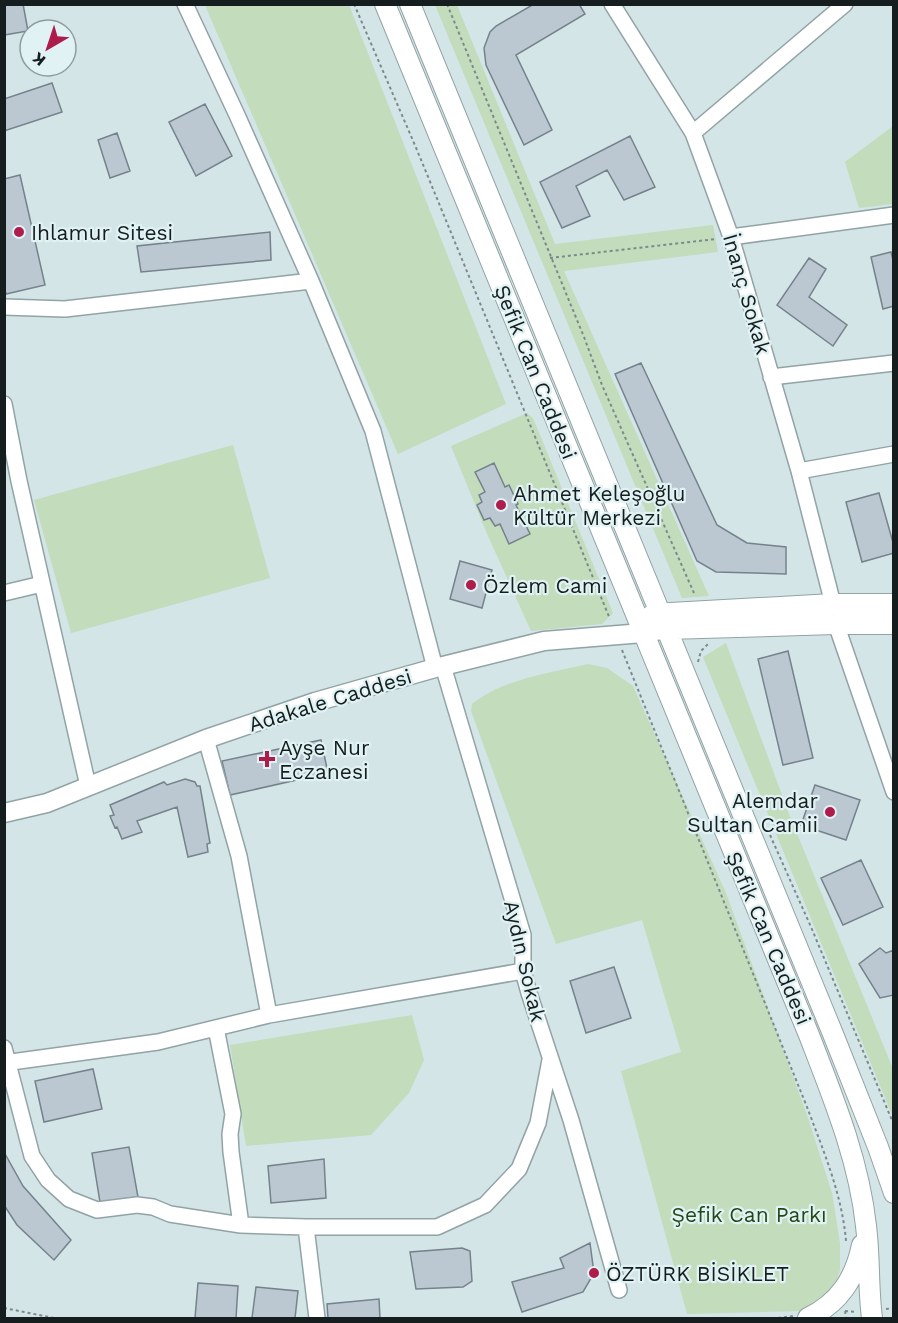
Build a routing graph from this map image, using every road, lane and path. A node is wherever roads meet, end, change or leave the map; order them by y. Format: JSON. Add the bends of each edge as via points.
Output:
{"nodes":[{"id":1,"x":185,"y":4,"type":"edge"},
{"id":2,"x":385,"y":4,"type":"edge"},
{"id":3,"x":410,"y":4,"type":"edge"},
{"id":4,"x":447,"y":4,"type":"edge"},
{"id":5,"x":612,"y":4,"type":"edge"},
{"id":6,"x":845,"y":4,"type":"edge"},
{"id":7,"x":693,"y":133,"type":"junction"},
{"id":8,"x":894,"y":215,"type":"edge"},
{"id":9,"x":731,"y":237,"type":"junction"},
{"id":10,"x":550,"y":258,"type":"junction"},
{"id":11,"x":311,"y":281,"type":"junction"},
{"id":12,"x":4,"y":307,"type":"edge"},
{"id":13,"x":894,"y":363,"type":"edge"},
{"id":14,"x":771,"y":377,"type":"junction"},
{"id":15,"x":4,"y":404,"type":"edge"},
{"id":16,"x":894,"y":454,"type":"edge"},
{"id":17,"x":799,"y":471,"type":"junction"},
{"id":18,"x":42,"y":584,"type":"junction"},
{"id":19,"x":4,"y":593,"type":"edge"},
{"id":20,"x":694,"y":593,"type":"dead end"},
{"id":21,"x":894,"y":604,"type":"edge"},
{"id":22,"x":834,"y":614,"type":"junction"},
{"id":23,"x":664,"y":621,"type":"junction"},
{"id":24,"x":894,"y":624,"type":"edge"},
{"id":25,"x":640,"y":625,"type":"junction"},
{"id":26,"x":439,"y":667,"type":"junction"},
{"id":27,"x":206,"y":739,"type":"junction"},
{"id":28,"x":88,"y":786,"type":"junction"},
{"id":29,"x":894,"y":792,"type":"edge"},
{"id":30,"x":4,"y":813,"type":"edge"},
{"id":31,"x":523,"y":971,"type":"junction"},
{"id":32,"x":269,"y":1015,"type":"junction"},
{"id":33,"x":216,"y":1028,"type":"junction"},
{"id":34,"x":5,"y":1058,"type":"edge"},
{"id":35,"x":550,"y":1059,"type":"junction"},
{"id":36,"x":894,"y":1193,"type":"edge"},
{"id":37,"x":241,"y":1225,"type":"junction"},
{"id":38,"x":866,"y":1225,"type":"junction"},
{"id":39,"x":306,"y":1227,"type":"junction"},
{"id":40,"x":620,"y":1290,"type":"dead end"},
{"id":41,"x":4,"y":1308,"type":"edge"},
{"id":42,"x":845,"y":1311,"type":"dead end"},
{"id":43,"x":54,"y":1318,"type":"edge"},
{"id":44,"x":317,"y":1318,"type":"edge"},
{"id":45,"x":808,"y":1318,"type":"edge"},
{"id":46,"x":846,"y":1318,"type":"edge"},
{"id":47,"x":872,"y":1318,"type":"edge"}],
"edges":[{"from":1,"to":11,"type":"street","name":"Aydın Sokak"},
{"from":2,"to":25,"type":"main road","name":"Şefik Can Caddesi"},
{"from":3,"to":23,"type":"main road","name":"Şefik Can Caddesi"},
{"from":4,"to":10,"type":"path"},
{"from":5,"to":7,"type":"street","name":"İnanç Sokak"},
{"from":6,"to":7,"type":"street"},
{"from":7,"to":9,"type":"street","name":"İnanç Sokak"},
{"from":8,"to":9,"type":"street"},
{"from":9,"to":10,"type":"path"},
{"from":9,"to":14,"type":"street","name":"İnanç Sokak"},
{"from":10,"to":20,"type":"path"},
{"from":11,"to":12,"type":"street","via":[[65,309]]},
{"from":11,"to":26,"type":"street","name":"Aydın Sokak","via":[[373,431]]},
{"from":13,"to":14,"type":"street"},
{"from":14,"to":17,"type":"street","name":"İnanç Sokak"},
{"from":15,"to":18,"type":"street"},
{"from":16,"to":17,"type":"street"},
{"from":17,"to":22,"type":"street","name":"İnanç Sokak"},
{"from":18,"to":19,"type":"street"},
{"from":18,"to":28,"type":"street"},
{"from":21,"to":22,"type":"main road"},
{"from":22,"to":23,"type":"main road"},
{"from":22,"to":24,"type":"main road"},
{"from":22,"to":29,"type":"street","name":"İnanç Sokak"},
{"from":23,"to":25,"type":"main road"},
{"from":23,"to":36,"type":"main road","name":"Şefik Can Caddesi"},
{"from":25,"to":26,"type":"street","name":"Adakale Caddesi","via":[[544,641]]},
{"from":25,"to":38,"type":"main road","name":"Şefik Can Caddesi","via":[[818,1056],[854,1163]]},
{"from":26,"to":27,"type":"street","name":"Adakale Caddesi","via":[[315,702]]},
{"from":26,"to":31,"type":"street","name":"Aydın Sokak","via":[[523,935]]},
{"from":27,"to":28,"type":"street","name":"Adakale Caddesi"},
{"from":27,"to":32,"type":"street","via":[[239,856]]},
{"from":28,"to":30,"type":"street","name":"Adakale Caddesi","via":[[47,803]]},
{"from":31,"to":32,"type":"street"},
{"from":31,"to":35,"type":"street","name":"Aydın Sokak"},
{"from":32,"to":33,"type":"street"},
{"from":33,"to":34,"type":"street","via":[[158,1042]]},
{"from":33,"to":37,"type":"street","via":[[233,1114],[231,1152]]},
{"from":34,"to":37,"type":"street","via":[[32,1155],[48,1180],[69,1198],[97,1210],[137,1205]]},
{"from":35,"to":39,"type":"street","via":[[538,1123],[519,1169],[484,1205],[437,1227]]},
{"from":35,"to":40,"type":"street","name":"Aydın Sokak"},
{"from":37,"to":39,"type":"street"},
{"from":38,"to":45,"type":"main road","via":[[858,1264],[844,1292]]},
{"from":38,"to":47,"type":"main road","name":"Şefik Can Caddesi"},
{"from":39,"to":44,"type":"street"},
{"from":41,"to":43,"type":"path"},
{"from":42,"to":46,"type":"path"}]}
